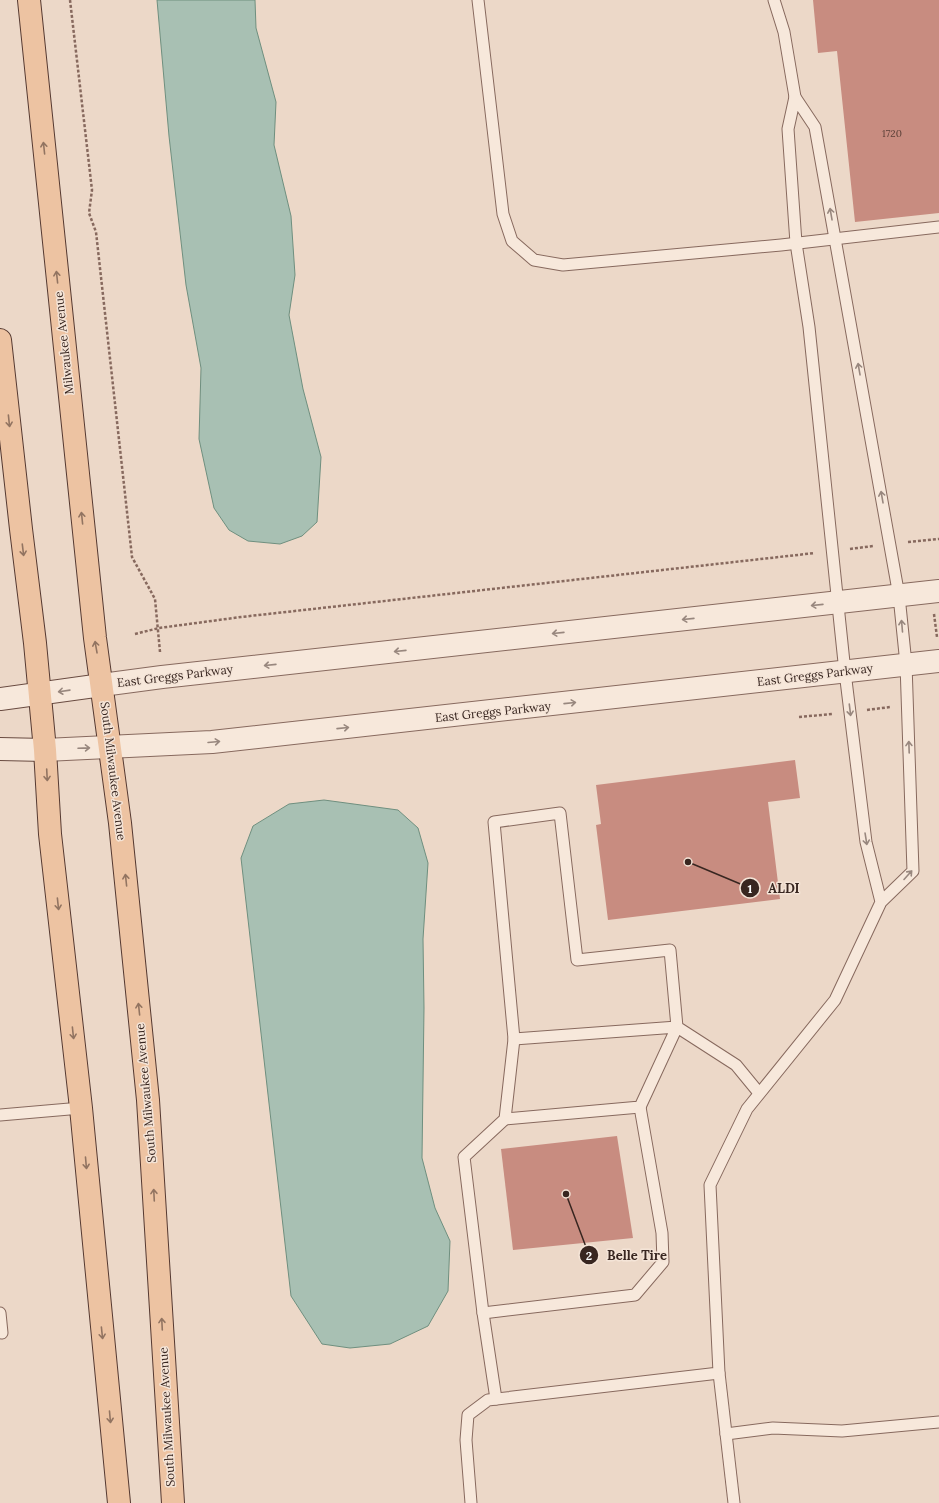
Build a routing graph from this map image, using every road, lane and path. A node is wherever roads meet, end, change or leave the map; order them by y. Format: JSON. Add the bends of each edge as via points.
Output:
{"nodes":[{"id":1,"x":29,"y":0,"type":"edge"},
{"id":2,"x":70,"y":0,"type":"edge"},
{"id":3,"x":478,"y":0,"type":"edge"},
{"id":4,"x":774,"y":0,"type":"edge"},
{"id":5,"x":795,"y":97,"type":"junction"},
{"id":6,"x":939,"y":227,"type":"edge"},
{"id":7,"x":836,"y":240,"type":"junction"},
{"id":8,"x":796,"y":243,"type":"junction"},
{"id":9,"x":0,"y":340,"type":"edge"},
{"id":10,"x":939,"y":539,"type":"edge"},
{"id":11,"x":890,"y":544,"type":"junction"},
{"id":12,"x":833,"y":551,"type":"junction"},
{"id":13,"x":939,"y":591,"type":"edge"},
{"id":14,"x":899,"y":596,"type":"junction"},
{"id":15,"x":839,"y":602,"type":"junction"},
{"id":16,"x":159,"y":628,"type":"junction"},
{"id":17,"x":135,"y":634,"type":"dead end"},
{"id":18,"x":160,"y":652,"type":"dead end"},
{"id":19,"x":939,"y":661,"type":"edge"},
{"id":20,"x":906,"y":664,"type":"junction"},
{"id":21,"x":845,"y":672,"type":"junction"},
{"id":22,"x":102,"y":685,"type":"junction"},
{"id":23,"x":39,"y":694,"type":"junction"},
{"id":24,"x":0,"y":699,"type":"edge"},
{"id":25,"x":110,"y":747,"type":"junction"},
{"id":26,"x":0,"y":749,"type":"edge"},
{"id":27,"x":45,"y":750,"type":"junction"},
{"id":28,"x":881,"y":902,"type":"junction"},
{"id":29,"x":677,"y":1027,"type":"junction"},
{"id":30,"x":514,"y":1039,"type":"junction"},
{"id":31,"x":760,"y":1093,"type":"junction"},
{"id":32,"x":640,"y":1107,"type":"junction"},
{"id":33,"x":81,"y":1108,"type":"junction"},
{"id":34,"x":0,"y":1115,"type":"edge"},
{"id":35,"x":505,"y":1119,"type":"junction"},
{"id":36,"x":0,"y":1313,"type":"edge"},
{"id":37,"x":483,"y":1313,"type":"junction"},
{"id":38,"x":2,"y":1334,"type":"dead end"},
{"id":39,"x":719,"y":1373,"type":"junction"},
{"id":40,"x":496,"y":1399,"type":"junction"},
{"id":41,"x":939,"y":1422,"type":"edge"},
{"id":42,"x":726,"y":1434,"type":"junction"},
{"id":43,"x":119,"y":1503,"type":"edge"},
{"id":44,"x":173,"y":1503,"type":"edge"},
{"id":45,"x":471,"y":1503,"type":"edge"},
{"id":46,"x":734,"y":1503,"type":"edge"}],
"edges":[{"from":22,"to":1,"type":"main road","name":"Milwaukee Avenue","one_way":true},
{"from":2,"to":16,"type":"path","via":[[92,190],[89,213],[96,232],[132,557],[155,599]]},
{"from":3,"to":8,"type":"lane","via":[[502,214],[512,241],[534,260],[563,265]]},
{"from":4,"to":5,"type":"lane","via":[[784,32]]},
{"from":7,"to":5,"type":"lane","one_way":true,"via":[[815,127]]},
{"from":5,"to":8,"type":"lane","via":[[788,129]]},
{"from":6,"to":7,"type":"lane"},
{"from":7,"to":8,"type":"lane"},
{"from":11,"to":7,"type":"lane","one_way":true},
{"from":8,"to":12,"type":"lane","via":[[809,327]]},
{"from":9,"to":23,"type":"main road","one_way":true},
{"from":10,"to":11,"type":"path"},
{"from":11,"to":12,"type":"path"},
{"from":11,"to":14,"type":"lane"},
{"from":12,"to":15,"type":"lane"},
{"from":12,"to":16,"type":"path","via":[[472,590]]},
{"from":13,"to":14,"type":"street","name":"East Greggs Parkway"},
{"from":14,"to":15,"type":"street","name":"East Greggs Parkway"},
{"from":20,"to":14,"type":"lane","one_way":true},
{"from":15,"to":21,"type":"lane"},
{"from":15,"to":22,"type":"street","name":"East Greggs Parkway","one_way":true},
{"from":16,"to":17,"type":"path"},
{"from":16,"to":18,"type":"path"},
{"from":19,"to":20,"type":"street","name":"East Greggs Parkway"},
{"from":20,"to":21,"type":"street","name":"East Greggs Parkway"},
{"from":28,"to":20,"type":"lane","one_way":true,"via":[[913,871]]},
{"from":25,"to":21,"type":"street","name":"East Greggs Parkway","one_way":true,"via":[[212,742]]},
{"from":21,"to":28,"type":"lane","one_way":true,"via":[[866,842]]},
{"from":22,"to":23,"type":"street","name":"East Greggs Parkway","one_way":true},
{"from":22,"to":25,"type":"main road","name":"South Milwaukee Avenue"},
{"from":23,"to":24,"type":"street","name":"East Greggs Parkway"},
{"from":23,"to":27,"type":"main road"},
{"from":27,"to":25,"type":"street","name":"East Greggs Parkway","one_way":true},
{"from":44,"to":25,"type":"main road","name":"South Milwaukee Avenue","one_way":true,"via":[[148,1100]]},
{"from":26,"to":27,"type":"street","name":"East Greggs Parkway"},
{"from":27,"to":33,"type":"main road","one_way":true,"via":[[50,834]]},
{"from":28,"to":31,"type":"lane","via":[[835,1000]]},
{"from":29,"to":30,"type":"lane"},
{"from":29,"to":30,"type":"lane","via":[[670,950],[577,960],[560,813],[494,822]]},
{"from":29,"to":31,"type":"lane","via":[[736,1065]]},
{"from":29,"to":32,"type":"lane"},
{"from":30,"to":35,"type":"lane"},
{"from":31,"to":39,"type":"lane","via":[[747,1109],[710,1185]]},
{"from":32,"to":35,"type":"lane"},
{"from":32,"to":37,"type":"lane","via":[[662,1233],[663,1262],[635,1296]]},
{"from":33,"to":34,"type":"lane"},
{"from":33,"to":43,"type":"main road","one_way":true},
{"from":35,"to":37,"type":"lane","via":[[464,1157]]},
{"from":36,"to":38,"type":"lane"},
{"from":37,"to":40,"type":"lane"},
{"from":39,"to":40,"type":"lane"},
{"from":39,"to":42,"type":"lane"},
{"from":40,"to":45,"type":"lane","via":[[488,1400],[468,1415],[466,1440]]},
{"from":41,"to":42,"type":"lane","via":[[842,1431],[773,1428]]},
{"from":42,"to":46,"type":"lane"}]}
